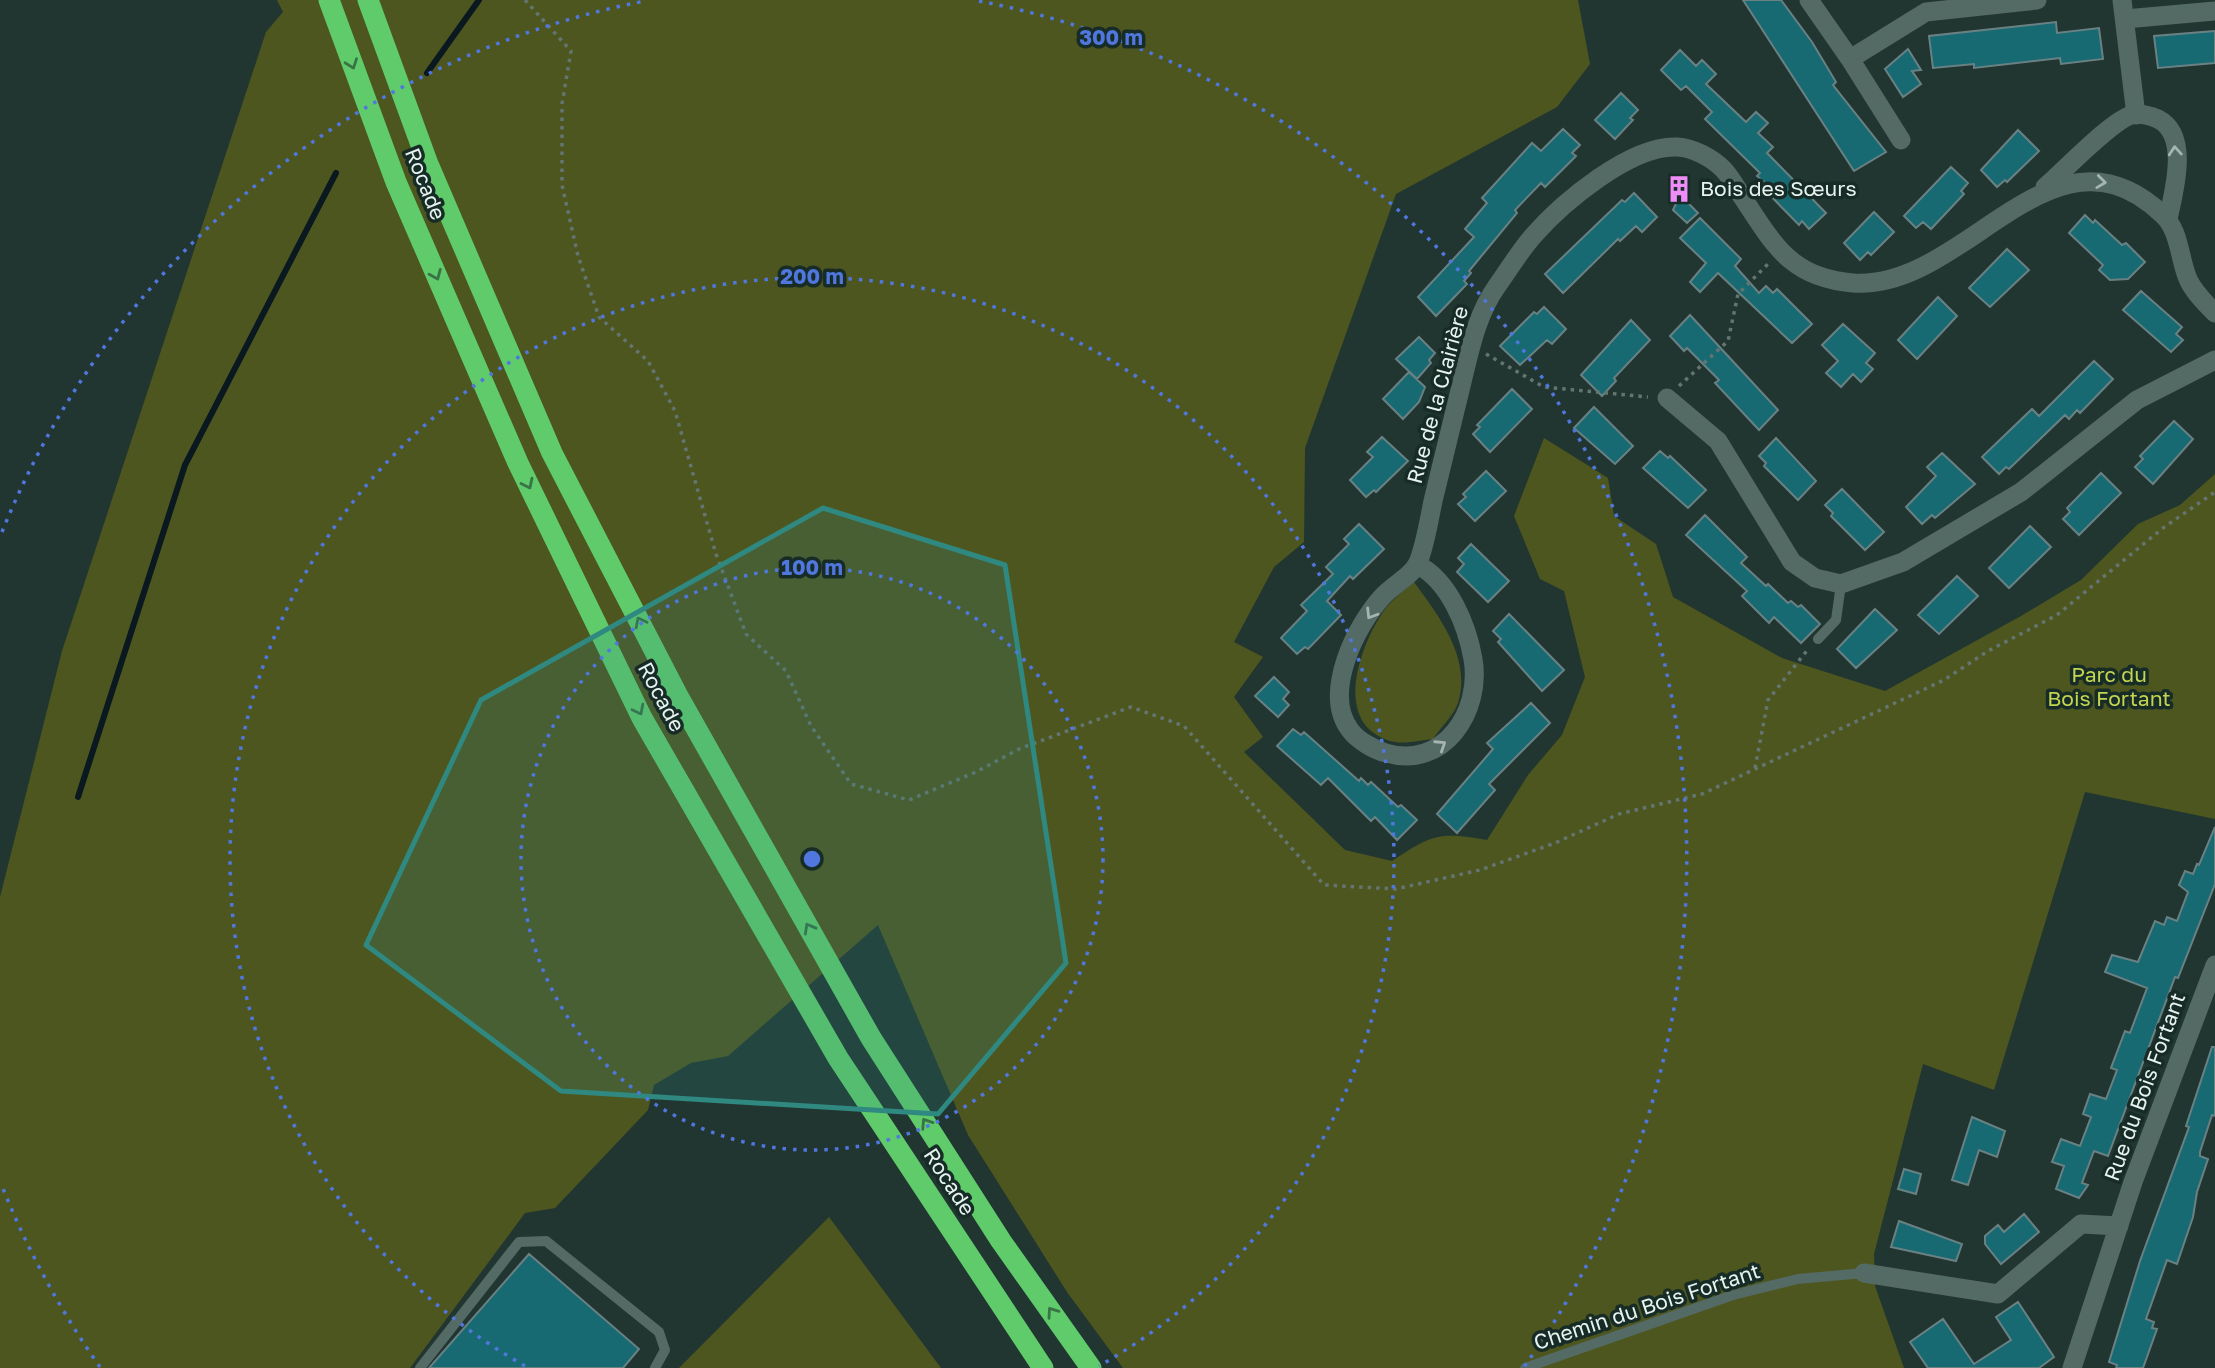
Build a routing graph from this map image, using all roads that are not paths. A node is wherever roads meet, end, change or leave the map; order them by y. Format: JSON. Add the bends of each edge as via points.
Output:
{"nodes":[{"id":1,"x":329,"y":0,"type":"edge"},
{"id":2,"x":368,"y":0,"type":"edge"},
{"id":3,"x":1809,"y":0,"type":"edge"},
{"id":4,"x":2036,"y":0,"type":"edge"},
{"id":5,"x":1948,"y":5,"type":"edge"},
{"id":6,"x":2123,"y":10,"type":"edge"},
{"id":7,"x":2215,"y":11,"type":"edge"},
{"id":8,"x":1850,"y":59,"type":"junction"},
{"id":9,"x":2136,"y":115,"type":"junction"},
{"id":10,"x":1901,"y":140,"type":"dead end"},
{"id":11,"x":2036,"y":195,"type":"junction"},
{"id":12,"x":2168,"y":219,"type":"junction"},
{"id":13,"x":2215,"y":313,"type":"edge"},
{"id":14,"x":2215,"y":360,"type":"edge"},
{"id":15,"x":1667,"y":398,"type":"road end"},
{"id":16,"x":1418,"y":565,"type":"junction"},
{"id":17,"x":1841,"y":584,"type":"junction"},
{"id":18,"x":1818,"y":639,"type":"road end"},
{"id":19,"x":2215,"y":965,"type":"edge"},
{"id":20,"x":2119,"y":1226,"type":"junction"},
{"id":21,"x":1864,"y":1273,"type":"joint"},
{"id":22,"x":420,"y":1368,"type":"edge"},
{"id":23,"x":655,"y":1368,"type":"edge"},
{"id":24,"x":1041,"y":1368,"type":"edge"},
{"id":25,"x":1091,"y":1368,"type":"edge"},
{"id":26,"x":1525,"y":1368,"type":"edge"},
{"id":27,"x":2072,"y":1368,"type":"edge"}],
"edges":[{"from":1,"to":24,"type":"highway","name":"Rocade","one_way":true,"via":[[396,183],[507,438],[642,718],[838,1058]]},
{"from":25,"to":2,"type":"highway","one_way":true,"via":[[1001,1241],[871,1038],[679,698],[552,453],[428,164]]},
{"from":3,"to":8,"type":"street"},
{"from":4,"to":5,"type":"street"},
{"from":5,"to":8,"type":"street","via":[[1926,12]]},
{"from":6,"to":7,"type":"street"},
{"from":6,"to":9,"type":"street"},
{"from":8,"to":10,"type":"street"},
{"from":9,"to":11,"type":"street","via":[[2108,130]]},
{"from":12,"to":9,"type":"street","one_way":true,"via":[[2175,187],[2176,144],[2167,124]]},
{"from":11,"to":12,"type":"street","name":"Rue de la Clairière","one_way":true,"via":[[2080,180],[2115,184]]},
{"from":11,"to":16,"type":"street","name":"Rue de la Clairière","via":[[1915,273],[1859,284],[1825,280],[1780,254],[1725,171],[1702,154],[1677,147],[1622,164],[1576,195],[1532,237],[1486,301],[1471,345]]},
{"from":12,"to":13,"type":"street","via":[[2188,280]]},
{"from":14,"to":17,"type":"street","via":[[2137,400],[2010,499],[1903,562]]},
{"from":15,"to":17,"type":"street","via":[[1718,441],[1792,562],[1815,578]]},
{"from":16,"to":16,"type":"street","one_way":true,"via":[[1381,598],[1342,668],[1340,703],[1349,730],[1375,750],[1401,757],[1428,754],[1453,737],[1472,704],[1474,662],[1464,626],[1434,574]]},
{"from":17,"to":18,"type":"lane","via":[[1836,620]]},
{"from":19,"to":20,"type":"street","name":"Rue du Bois Fortant"},
{"from":20,"to":21,"type":"street","via":[[2081,1224],[1998,1294]]},
{"from":20,"to":27,"type":"street","name":"Rue du Bois Fortant"},
{"from":21,"to":26,"type":"lane","name":"Chemin du Bois Fortant","via":[[1798,1279],[1733,1295]]},
{"from":22,"to":23,"type":"lane","via":[[519,1242],[531,1239],[546,1241],[659,1332],[665,1350]]}]}
